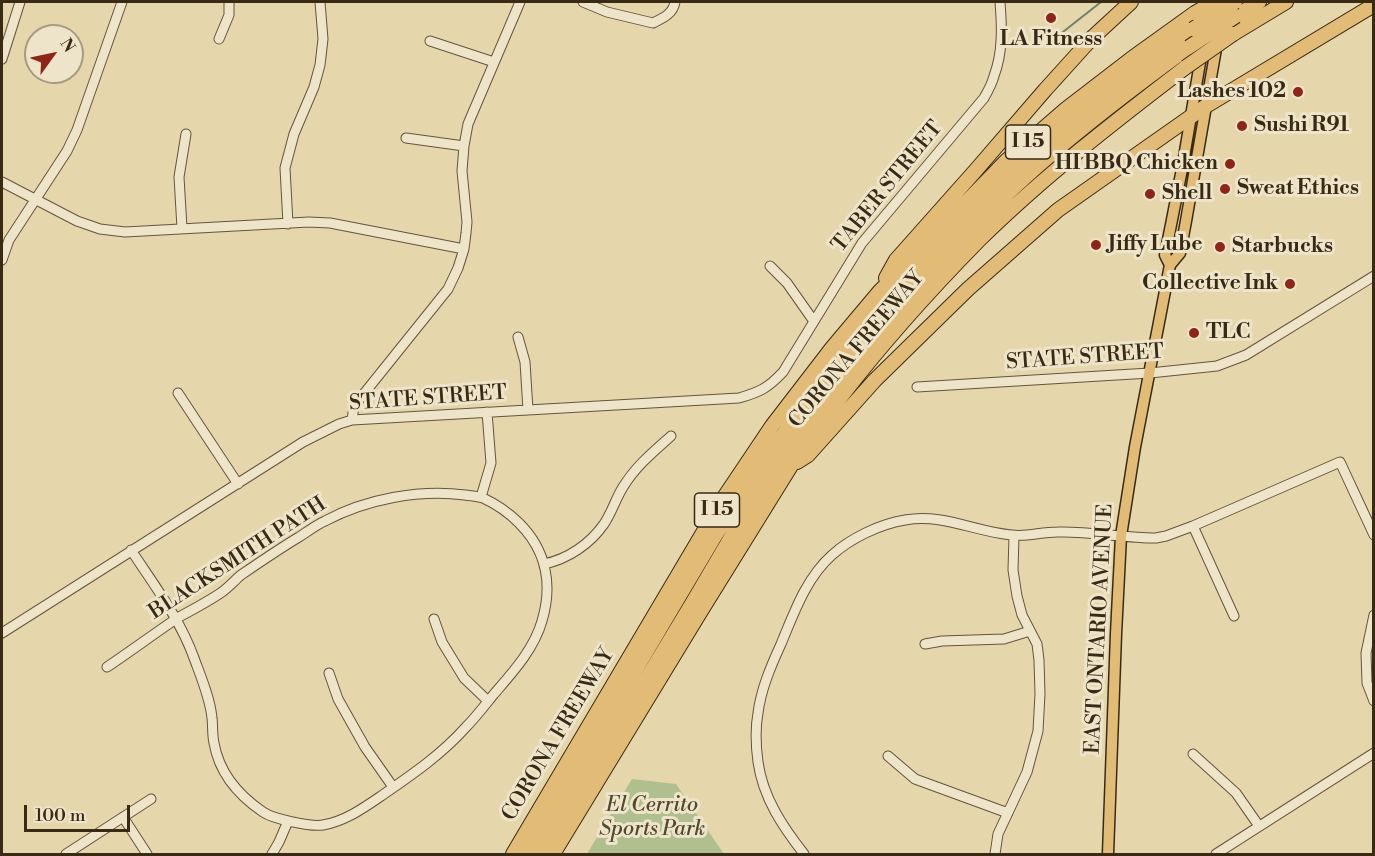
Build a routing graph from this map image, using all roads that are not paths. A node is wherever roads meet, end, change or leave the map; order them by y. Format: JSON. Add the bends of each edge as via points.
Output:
{"nodes":[{"id":1,"x":20,"y":2,"type":"edge"},
{"id":2,"x":122,"y":2,"type":"edge"},
{"id":3,"x":229,"y":2,"type":"edge"},
{"id":4,"x":320,"y":2,"type":"edge"},
{"id":5,"x":520,"y":2,"type":"edge"},
{"id":6,"x":584,"y":2,"type":"edge"},
{"id":7,"x":675,"y":2,"type":"edge"},
{"id":8,"x":1000,"y":2,"type":"edge"},
{"id":9,"x":1131,"y":2,"type":"edge"},
{"id":10,"x":1212,"y":2,"type":"edge"},
{"id":11,"x":1224,"y":2,"type":"edge"},
{"id":12,"x":1235,"y":2,"type":"edge"},
{"id":13,"x":1260,"y":2,"type":"edge"},
{"id":14,"x":1286,"y":2,"type":"edge"},
{"id":15,"x":1374,"y":5,"type":"edge"},
{"id":16,"x":219,"y":39,"type":"dead end"},
{"id":17,"x":430,"y":41,"type":"dead end"},
{"id":18,"x":2,"y":54,"type":"edge"},
{"id":19,"x":494,"y":62,"type":"junction"},
{"id":20,"x":1206,"y":106,"type":"junction"},
{"id":21,"x":1191,"y":117,"type":"junction"},
{"id":22,"x":186,"y":134,"type":"dead end"},
{"id":23,"x":406,"y":138,"type":"dead end"},
{"id":24,"x":464,"y":146,"type":"junction"},
{"id":25,"x":2,"y":182,"type":"edge"},
{"id":26,"x":1179,"y":188,"type":"junction"},
{"id":27,"x":34,"y":199,"type":"junction"},
{"id":28,"x":1186,"y":221,"type":"junction"},
{"id":29,"x":288,"y":224,"type":"junction"},
{"id":30,"x":182,"y":228,"type":"junction"},
{"id":31,"x":464,"y":249,"type":"junction"},
{"id":32,"x":2,"y":260,"type":"edge"},
{"id":33,"x":1170,"y":265,"type":"junction"},
{"id":34,"x":770,"y":266,"type":"dead end"},
{"id":35,"x":1374,"y":276,"type":"edge"},
{"id":36,"x":879,"y":291,"type":"junction"},
{"id":37,"x":813,"y":321,"type":"junction"},
{"id":38,"x":518,"y":337,"type":"dead end"},
{"id":39,"x":1150,"y":373,"type":"junction"},
{"id":40,"x":771,"y":385,"type":"joint"},
{"id":41,"x":917,"y":387,"type":"dead end"},
{"id":42,"x":178,"y":393,"type":"dead end"},
{"id":43,"x":528,"y":410,"type":"junction"},
{"id":44,"x":487,"y":412,"type":"junction"},
{"id":45,"x":352,"y":420,"type":"junction"},
{"id":46,"x":671,"y":436,"type":"dead end"},
{"id":47,"x":792,"y":464,"type":"junction"},
{"id":48,"x":238,"y":484,"type":"junction"},
{"id":49,"x":481,"y":497,"type":"junction"},
{"id":50,"x":1193,"y":526,"type":"junction"},
{"id":51,"x":1374,"y":535,"type":"edge"},
{"id":52,"x":1014,"y":536,"type":"junction"},
{"id":53,"x":1121,"y":536,"type":"junction"},
{"id":54,"x":131,"y":550,"type":"junction"},
{"id":55,"x":544,"y":564,"type":"junction"},
{"id":56,"x":1374,"y":615,"type":"edge"},
{"id":57,"x":1234,"y":616,"type":"dead end"},
{"id":58,"x":176,"y":619,"type":"junction"},
{"id":59,"x":434,"y":619,"type":"dead end"},
{"id":60,"x":1030,"y":631,"type":"junction"},
{"id":61,"x":2,"y":633,"type":"edge"},
{"id":62,"x":926,"y":644,"type":"dead end"},
{"id":63,"x":108,"y":667,"type":"dead end"},
{"id":64,"x":329,"y":673,"type":"dead end"},
{"id":65,"x":488,"y":701,"type":"junction"},
{"id":66,"x":1374,"y":701,"type":"edge"},
{"id":67,"x":577,"y":746,"type":"junction"},
{"id":68,"x":1374,"y":753,"type":"edge"},
{"id":69,"x":1193,"y":754,"type":"dead end"},
{"id":70,"x":888,"y":756,"type":"dead end"},
{"id":71,"x":606,"y":766,"type":"junction"},
{"id":72,"x":393,"y":787,"type":"junction"},
{"id":73,"x":151,"y":799,"type":"dead end"},
{"id":74,"x":1008,"y":813,"type":"junction"},
{"id":75,"x":123,"y":817,"type":"junction"},
{"id":76,"x":288,"y":821,"type":"junction"},
{"id":77,"x":1259,"y":826,"type":"junction"},
{"id":78,"x":66,"y":855,"type":"edge"},
{"id":79,"x":147,"y":855,"type":"edge"},
{"id":80,"x":272,"y":855,"type":"edge"},
{"id":81,"x":504,"y":855,"type":"edge"},
{"id":82,"x":513,"y":855,"type":"edge"},
{"id":83,"x":526,"y":855,"type":"edge"},
{"id":84,"x":541,"y":855,"type":"edge"},
{"id":85,"x":553,"y":855,"type":"edge"},
{"id":86,"x":561,"y":855,"type":"edge"},
{"id":87,"x":804,"y":855,"type":"edge"},
{"id":88,"x":995,"y":855,"type":"edge"},
{"id":89,"x":1108,"y":855,"type":"edge"},
{"id":90,"x":1216,"y":855,"type":"edge"}],
"edges":[{"from":1,"to":18,"type":"street"},
{"from":2,"to":27,"type":"street","via":[[77,130]]},
{"from":3,"to":16,"type":"street","via":[[229,15]]},
{"from":4,"to":29,"type":"street","via":[[320,65],[285,168]]},
{"from":5,"to":19,"type":"street"},
{"from":6,"to":7,"type":"street","via":[[653,23],[668,16]]},
{"from":8,"to":37,"type":"street","name":"TABER STREET","via":[[999,56],[984,98],[862,243]]},
{"from":9,"to":36,"type":"highway","via":[[1068,64],[896,260]]},
{"from":10,"to":21,"type":"main road","name":"EAST ONTARIO AVENUE"},
{"from":10,"to":36,"type":"highway","name":"CORONA FREEWAY","number":"I 15","bridge":true,"via":[[1066,109],[1006,161]]},
{"from":11,"to":20,"type":"main road","name":"EAST ONTARIO AVENUE"},
{"from":12,"to":83,"type":"highway","bridge":true,"via":[[1134,70],[1074,118],[949,234],[884,305],[821,382],[715,536]]},
{"from":13,"to":84,"type":"highway","bridge":true,"via":[[1140,82],[1041,164],[950,252],[858,355],[807,420],[757,495]]},
{"from":14,"to":47,"type":"highway","name":"CORONA FREEWAY","number":"I 15","bridge":true,"via":[[1233,34],[1120,117],[980,240],[865,366]]},
{"from":15,"to":20,"type":"highway"},
{"from":17,"to":19,"type":"street"},
{"from":19,"to":24,"type":"street","via":[[468,124]]},
{"from":20,"to":21,"type":"highway"},
{"from":20,"to":28,"type":"main road","name":"EAST ONTARIO AVENUE"},
{"from":21,"to":26,"type":"main road","name":"EAST ONTARIO AVENUE"},
{"from":21,"to":47,"type":"highway","via":[[1058,210],[976,282],[875,380],[808,455]]},
{"from":22,"to":30,"type":"street","via":[[179,177]]},
{"from":23,"to":24,"type":"street"},
{"from":24,"to":31,"type":"street"},
{"from":25,"to":27,"type":"street"},
{"from":26,"to":28,"type":"main road","via":[[1179,214]]},
{"from":26,"to":33,"type":"main road","name":"EAST ONTARIO AVENUE","via":[[1165,255]]},
{"from":27,"to":30,"type":"street","via":[[100,229],[125,232]]},
{"from":27,"to":32,"type":"street","via":[[9,240]]},
{"from":28,"to":33,"type":"main road","name":"EAST ONTARIO AVENUE","via":[[1180,253]]},
{"from":29,"to":30,"type":"street"},
{"from":29,"to":31,"type":"street","via":[[330,223]]},
{"from":31,"to":45,"type":"street","via":[[448,289],[354,406]]},
{"from":33,"to":39,"type":"main road","name":"EAST ONTARIO AVENUE"},
{"from":34,"to":37,"type":"street"},
{"from":35,"to":39,"type":"street","name":"STATE STREET","via":[[1246,355],[1217,366]]},
{"from":36,"to":67,"type":"highway","name":"CORONA FREEWAY","number":"I 15","via":[[814,370],[723,499]]},
{"from":37,"to":40,"type":"street","name":"TABER STREET"},
{"from":38,"to":43,"type":"street","via":[[525,362]]},
{"from":39,"to":41,"type":"street","name":"STATE STREET"},
{"from":39,"to":53,"type":"main road","name":"EAST ONTARIO AVENUE"},
{"from":40,"to":43,"type":"street","name":"STATE STREET","via":[[739,398]]},
{"from":42,"to":48,"type":"street"},
{"from":43,"to":44,"type":"street","name":"STATE STREET"},
{"from":44,"to":45,"type":"street","name":"STATE STREET"},
{"from":44,"to":49,"type":"street","via":[[491,464]]},
{"from":45,"to":48,"type":"street","name":"STATE STREET","via":[[303,442]]},
{"from":46,"to":55,"type":"street","via":[[641,462],[590,540],[573,553]]},
{"from":47,"to":71,"type":"highway","name":"CORONA FREEWAY","number":"I 15"},
{"from":48,"to":54,"type":"street","name":"STATE STREET"},
{"from":49,"to":55,"type":"street","name":"BLACKSMITH PATH","via":[[512,516],[527,531]]},
{"from":49,"to":58,"type":"street","name":"BLACKSMITH PATH","via":[[452,493],[421,495],[385,499],[353,509],[288,543],[223,591]]},
{"from":50,"to":51,"type":"street","via":[[1340,462]]},
{"from":50,"to":53,"type":"street","via":[[1156,538]]},
{"from":50,"to":57,"type":"street"},
{"from":52,"to":53,"type":"street","via":[[1055,532]]},
{"from":52,"to":60,"type":"street","via":[[1017,596]]},
{"from":52,"to":87,"type":"street","via":[[953,521],[905,520],[854,539],[832,555],[813,577],[766,679],[756,740],[765,790],[775,813]]},
{"from":53,"to":89,"type":"main road","name":"EAST ONTARIO AVENUE"},
{"from":54,"to":58,"type":"street","name":"BLACKSMITH PATH"},
{"from":54,"to":61,"type":"street","name":"STATE STREET"},
{"from":55,"to":65,"type":"street","name":"BLACKSMITH PATH","via":[[547,596],[542,623],[516,669]]},
{"from":56,"to":66,"type":"street","via":[[1366,654],[1367,684]]},
{"from":58,"to":63,"type":"street","name":"BLACKSMITH PATH"},
{"from":58,"to":76,"type":"street","name":"BLACKSMITH PATH","via":[[194,655],[205,690],[219,763],[247,800],[266,815]]},
{"from":59,"to":65,"type":"street","via":[[442,642],[464,678]]},
{"from":60,"to":62,"type":"street","via":[[1004,639]]},
{"from":60,"to":74,"type":"street","via":[[1039,660],[1038,731],[1027,772]]},
{"from":64,"to":72,"type":"street","via":[[338,699]]},
{"from":65,"to":72,"type":"street","name":"BLACKSMITH PATH","via":[[440,753]]},
{"from":67,"to":81,"type":"highway"},
{"from":67,"to":82,"type":"highway","name":"CORONA FREEWAY","number":"I 15"},
{"from":68,"to":77,"type":"street"},
{"from":69,"to":77,"type":"street","via":[[1236,793]]},
{"from":70,"to":74,"type":"street","via":[[915,779]]},
{"from":71,"to":85,"type":"highway","name":"CORONA FREEWAY","number":"I 15"},
{"from":71,"to":86,"type":"highway"},
{"from":72,"to":76,"type":"street","name":"BLACKSMITH PATH","via":[[352,816],[321,825]]},
{"from":73,"to":75,"type":"street"},
{"from":74,"to":88,"type":"street","via":[[998,834]]},
{"from":75,"to":78,"type":"street"},
{"from":75,"to":79,"type":"street"},
{"from":76,"to":80,"type":"street"},
{"from":77,"to":90,"type":"street"}]}
